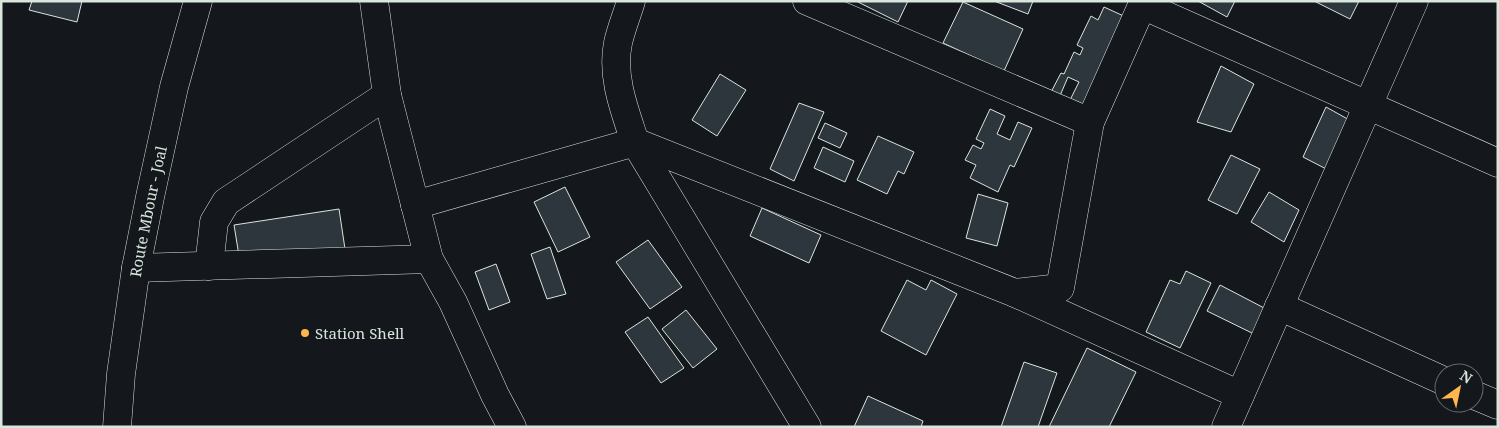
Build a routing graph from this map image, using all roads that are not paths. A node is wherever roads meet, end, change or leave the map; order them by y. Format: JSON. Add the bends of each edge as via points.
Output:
{"nodes":[{"id":1,"x":198,"y":1,"type":"edge"},
{"id":2,"x":374,"y":1,"type":"edge"},
{"id":3,"x":631,"y":1,"type":"edge"},
{"id":4,"x":1414,"y":1,"type":"edge"},
{"id":5,"x":817,"y":3,"type":"edge"},
{"id":6,"x":1143,"y":3,"type":"edge"},
{"id":7,"x":387,"y":95,"type":"junction"},
{"id":8,"x":1368,"y":105,"type":"junction"},
{"id":9,"x":1090,"y":122,"type":"junction"},
{"id":10,"x":635,"y":142,"type":"junction"},
{"id":11,"x":1498,"y":163,"type":"edge"},
{"id":12,"x":415,"y":205,"type":"junction"},
{"id":13,"x":429,"y":259,"type":"junction"},
{"id":14,"x":209,"y":266,"type":"junction"},
{"id":15,"x":136,"y":268,"type":"junction"},
{"id":16,"x":1014,"y":293,"type":"junction"},
{"id":17,"x":1279,"y":306,"type":"junction"},
{"id":18,"x":1434,"y":376,"type":"edge"},
{"id":19,"x":1240,"y":395,"type":"junction"},
{"id":20,"x":1484,"y":400,"type":"edge"},
{"id":21,"x":1498,"y":406,"type":"edge"},
{"id":22,"x":116,"y":427,"type":"edge"},
{"id":23,"x":512,"y":427,"type":"edge"},
{"id":24,"x":807,"y":427,"type":"edge"},
{"id":25,"x":1226,"y":427,"type":"edge"}],
"edges":[{"from":1,"to":15,"type":"main road","name":"Route Mbour - Joal","via":[[174,87]]},
{"from":2,"to":7,"type":"main road"},
{"from":3,"to":10,"type":"main road","via":[[618,44],[616,68],[620,94]]},
{"from":4,"to":8,"type":"main road"},
{"from":5,"to":9,"type":"main road"},
{"from":6,"to":8,"type":"main road"},
{"from":6,"to":9,"type":"main road"},
{"from":7,"to":12,"type":"main road"},
{"from":7,"to":14,"type":"main road","via":[[226,202],[214,222]]},
{"from":8,"to":11,"type":"main road"},
{"from":8,"to":17,"type":"main road"},
{"from":9,"to":16,"type":"main road","via":[[1060,288]]},
{"from":10,"to":12,"type":"main road"},
{"from":10,"to":16,"type":"main road"},
{"from":10,"to":24,"type":"main road"},
{"from":12,"to":13,"type":"main road"},
{"from":13,"to":14,"type":"main road"},
{"from":13,"to":23,"type":"main road"},
{"from":14,"to":15,"type":"main road"},
{"from":15,"to":22,"type":"main road","name":"Route Mbour - Joal"},
{"from":16,"to":19,"type":"main road"},
{"from":17,"to":18,"type":"main road"},
{"from":17,"to":19,"type":"main road"},
{"from":19,"to":25,"type":"main road"},
{"from":20,"to":21,"type":"main road"}]}
